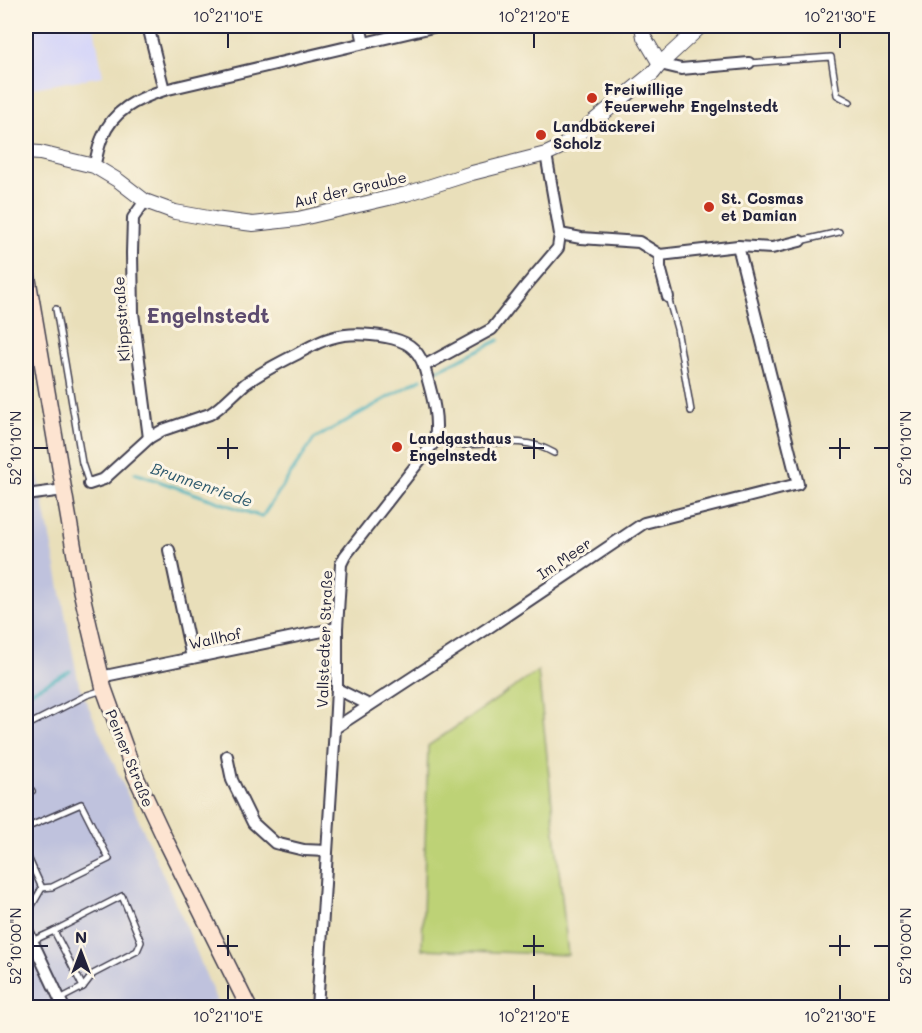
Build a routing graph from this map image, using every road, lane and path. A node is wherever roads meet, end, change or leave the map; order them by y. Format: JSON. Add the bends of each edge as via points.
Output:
{"nodes":[{"id":1,"x":148,"y":26,"type":"edge"},
{"id":2,"x":360,"y":26,"type":"edge"},
{"id":3,"x":437,"y":26,"type":"edge"},
{"id":4,"x":642,"y":26,"type":"edge"},
{"id":5,"x":701,"y":26,"type":"edge"},
{"id":6,"x":364,"y":43,"type":"junction"},
{"id":7,"x":749,"y":63,"type":"joint"},
{"id":8,"x":660,"y":64,"type":"junction"},
{"id":9,"x":164,"y":90,"type":"junction"},
{"id":10,"x":850,"y":102,"type":"dead end"},
{"id":11,"x":26,"y":152,"type":"edge"},
{"id":12,"x":546,"y":154,"type":"junction"},
{"id":13,"x":94,"y":166,"type":"junction"},
{"id":14,"x":146,"y":201,"type":"junction"},
{"id":15,"x":839,"y":232,"type":"dead end"},
{"id":16,"x":560,"y":234,"type":"junction"},
{"id":17,"x":800,"y":242,"type":"joint"},
{"id":18,"x":738,"y":246,"type":"junction"},
{"id":19,"x":660,"y":255,"type":"junction"},
{"id":20,"x":26,"y":268,"type":"edge"},
{"id":21,"x":668,"y":297,"type":"joint"},
{"id":22,"x":56,"y":309,"type":"dead end"},
{"id":23,"x":29,"y":314,"type":"edge"},
{"id":24,"x":424,"y":366,"type":"junction"},
{"id":25,"x":691,"y":411,"type":"dead end"},
{"id":26,"x":149,"y":438,"type":"junction"},
{"id":27,"x":435,"y":441,"type":"junction"},
{"id":28,"x":554,"y":453,"type":"dead end"},
{"id":29,"x":88,"y":484,"type":"joint"},
{"id":30,"x":64,"y":490,"type":"junction"},
{"id":31,"x":26,"y":495,"type":"edge"},
{"id":32,"x":169,"y":550,"type":"dead end"},
{"id":33,"x":337,"y":628,"type":"junction"},
{"id":34,"x":192,"y":658,"type":"junction"},
{"id":35,"x":102,"y":683,"type":"junction"},
{"id":36,"x":337,"y":689,"type":"junction"},
{"id":37,"x":369,"y":705,"type":"junction"},
{"id":38,"x":26,"y":726,"type":"edge"},
{"id":39,"x":335,"y":728,"type":"junction"},
{"id":40,"x":227,"y":756,"type":"dead end"},
{"id":41,"x":32,"y":791,"type":"dead end"},
{"id":42,"x":26,"y":794,"type":"edge"},
{"id":43,"x":26,"y":832,"type":"edge"},
{"id":44,"x":327,"y":850,"type":"junction"},
{"id":45,"x":26,"y":853,"type":"edge"},
{"id":46,"x":42,"y":888,"type":"junction"},
{"id":47,"x":26,"y":916,"type":"edge"},
{"id":48,"x":26,"y":929,"type":"edge"},
{"id":49,"x":54,"y":931,"type":"junction"},
{"id":50,"x":32,"y":941,"type":"junction"},
{"id":51,"x":83,"y":987,"type":"junction"},
{"id":52,"x":62,"y":1003,"type":"edge"},
{"id":53,"x":173,"y":1008,"type":"edge"},
{"id":54,"x":179,"y":1008,"type":"edge"},
{"id":55,"x":249,"y":1008,"type":"edge"},
{"id":56,"x":317,"y":1008,"type":"edge"}],
"edges":[{"from":1,"to":9,"type":"street"},
{"from":2,"to":6,"type":"street"},
{"from":3,"to":6,"type":"street"},
{"from":4,"to":8,"type":"street","via":[[644,38]]},
{"from":5,"to":8,"type":"street","name":"Auf der Graube"},
{"from":6,"to":9,"type":"street"},
{"from":7,"to":8,"type":"street","via":[[681,69]]},
{"from":7,"to":10,"type":"lane","via":[[831,57],[837,95]]},
{"from":8,"to":12,"type":"street","name":"Auf der Graube","via":[[563,146]]},
{"from":9,"to":13,"type":"street","via":[[141,98],[116,115],[102,138]]},
{"from":11,"to":13,"type":"street","name":"Auf der Graube"},
{"from":12,"to":14,"type":"street","name":"Auf der Graube","via":[[406,194],[298,219],[253,224],[224,221],[175,212]]},
{"from":12,"to":16,"type":"street"},
{"from":13,"to":14,"type":"street","name":"Auf der Graube"},
{"from":14,"to":26,"type":"street","name":"Klippstraße","via":[[133,218],[132,253],[133,313]]},
{"from":15,"to":17,"type":"lane"},
{"from":16,"to":19,"type":"street","via":[[639,242]]},
{"from":16,"to":24,"type":"street","via":[[558,248],[492,329]]},
{"from":17,"to":18,"type":"street","via":[[772,248]]},
{"from":18,"to":19,"type":"street"},
{"from":18,"to":37,"type":"street","name":"Im Meer","via":[[798,484],[644,523]]},
{"from":19,"to":21,"type":"street"},
{"from":20,"to":23,"type":"main road","name":"Peiner Straße"},
{"from":21,"to":25,"type":"lane"},
{"from":22,"to":29,"type":"lane"},
{"from":23,"to":30,"type":"main road","name":"Peiner Straße"},
{"from":24,"to":26,"type":"street","via":[[420,354],[397,339],[376,335],[331,337],[260,373],[210,414]]},
{"from":24,"to":27,"type":"street","via":[[436,412]]},
{"from":26,"to":29,"type":"street","via":[[104,479]]},
{"from":27,"to":28,"type":"lane","via":[[457,446],[519,442]]},
{"from":27,"to":33,"type":"street","name":"Vallstedter Straße","via":[[345,556],[341,564]]},
{"from":30,"to":31,"type":"street"},
{"from":30,"to":35,"type":"main road","name":"Peiner Straße"},
{"from":32,"to":34,"type":"street"},
{"from":33,"to":34,"type":"street","name":"Wallhof"},
{"from":33,"to":36,"type":"street","name":"Vallstedter Straße"},
{"from":34,"to":35,"type":"street","name":"Wallhof"},
{"from":35,"to":38,"type":"lane","via":[[87,695]]},
{"from":35,"to":55,"type":"main road","name":"Peiner Straße","via":[[135,775]]},
{"from":36,"to":37,"type":"street"},
{"from":36,"to":39,"type":"street","name":"Vallstedter Straße"},
{"from":37,"to":39,"type":"street","name":"Im Meer"},
{"from":39,"to":44,"type":"street","name":"Vallstedter Straße"},
{"from":40,"to":44,"type":"street","via":[[232,780],[253,823],[275,843],[304,850]]},
{"from":41,"to":42,"type":"lane"},
{"from":43,"to":46,"type":"lane","via":[[28,827],[81,804],[109,859],[52,887]]},
{"from":44,"to":56,"type":"street","name":"Vallstedter Straße"},
{"from":45,"to":46,"type":"lane"},
{"from":46,"to":47,"type":"lane"},
{"from":48,"to":50,"type":"street"},
{"from":49,"to":50,"type":"lane"},
{"from":49,"to":51,"type":"lane"},
{"from":49,"to":51,"type":"lane","via":[[122,896],[141,942],[137,951],[93,975]]},
{"from":50,"to":52,"type":"street"},
{"from":51,"to":52,"type":"lane"},
{"from":53,"to":54,"type":"lane"}]}
